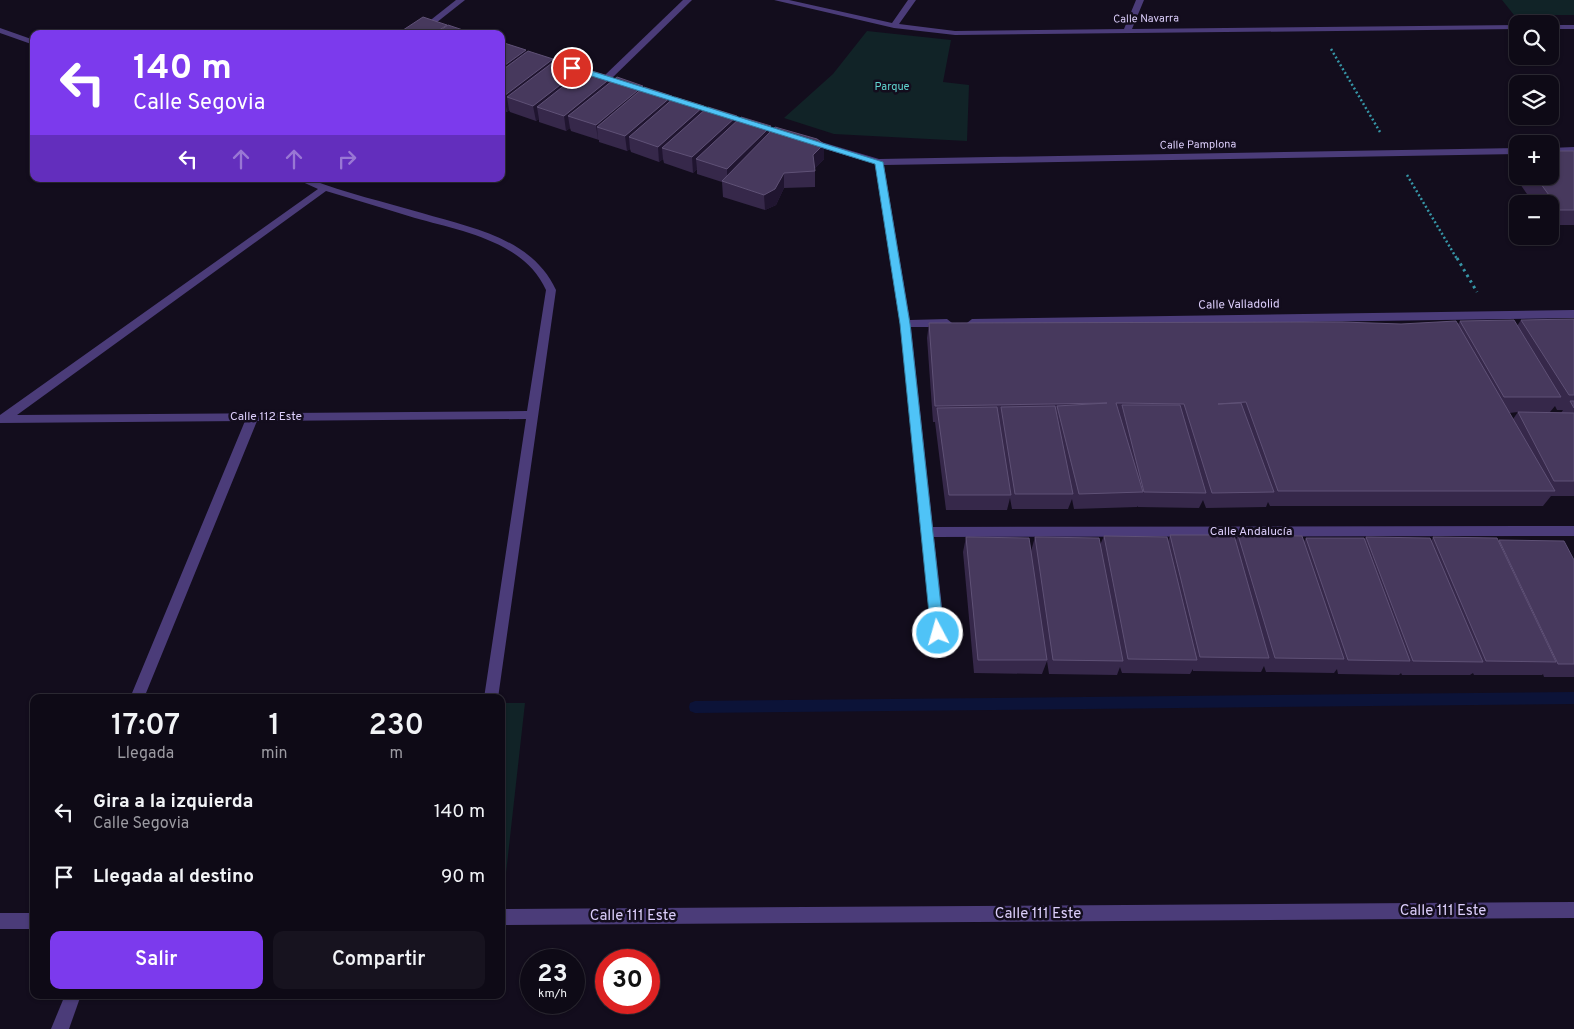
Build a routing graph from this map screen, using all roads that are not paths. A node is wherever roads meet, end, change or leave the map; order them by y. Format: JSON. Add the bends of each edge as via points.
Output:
{"nodes":[{"id":1,"x":461,"y":0,"type":"edge"},
{"id":2,"x":688,"y":0,"type":"edge"},
{"id":3,"x":778,"y":0,"type":"edge"},
{"id":4,"x":912,"y":0,"type":"edge"},
{"id":5,"x":1140,"y":0,"type":"edge"},
{"id":6,"x":430,"y":26,"type":"junction"},
{"id":7,"x":894,"y":26,"type":"junction"},
{"id":8,"x":1509,"y":27,"type":"edge"},
{"id":9,"x":1559,"y":27,"type":"edge"},
{"id":10,"x":1574,"y":27,"type":"edge"},
{"id":11,"x":439,"y":28,"type":"edge"},
{"id":12,"x":0,"y":30,"type":"edge"},
{"id":13,"x":424,"y":30,"type":"edge"},
{"id":14,"x":1128,"y":31,"type":"junction"},
{"id":15,"x":30,"y":41,"type":"edge"},
{"id":16,"x":607,"y":78,"type":"edge"},
{"id":17,"x":801,"y":139,"type":"edge"},
{"id":18,"x":1574,"y":150,"type":"edge"},
{"id":19,"x":1509,"y":151,"type":"edge"},
{"id":20,"x":1559,"y":151,"type":"edge"},
{"id":21,"x":879,"y":162,"type":"junction"},
{"id":22,"x":309,"y":182,"type":"edge"},
{"id":23,"x":325,"y":188,"type":"junction"},
{"id":24,"x":1574,"y":314,"type":"edge"},
{"id":25,"x":905,"y":324,"type":"junction"},
{"id":26,"x":533,"y":415,"type":"junction"},
{"id":27,"x":254,"y":417,"type":"junction"},
{"id":28,"x":1,"y":419,"type":"edge"},
{"id":29,"x":1574,"y":531,"type":"edge"},
{"id":30,"x":928,"y":532,"type":"junction"},
{"id":31,"x":938,"y":633,"type":"dead end"},
{"id":32,"x":139,"y":694,"type":"edge"},
{"id":33,"x":492,"y":694,"type":"edge"},
{"id":34,"x":1574,"y":910,"type":"edge"},
{"id":35,"x":505,"y":917,"type":"edge"},
{"id":36,"x":0,"y":921,"type":"edge"},
{"id":37,"x":30,"y":921,"type":"edge"},
{"id":38,"x":71,"y":999,"type":"edge"},
{"id":39,"x":60,"y":1029,"type":"edge"}],
"edges":[{"from":1,"to":6,"type":"street"},
{"from":2,"to":16,"type":"street"},
{"from":3,"to":7,"type":"street","name":"Calle Navarra"},
{"from":4,"to":7,"type":"street"},
{"from":5,"to":14,"type":"street"},
{"from":6,"to":11,"type":"street"},
{"from":6,"to":13,"type":"street"},
{"from":7,"to":14,"type":"street","name":"Calle Navarra","via":[[955,33]]},
{"from":8,"to":14,"type":"street","name":"Calle Navarra"},
{"from":9,"to":10,"type":"street"},
{"from":12,"to":15,"type":"street"},
{"from":17,"to":21,"type":"street","name":"Calle Pamplona"},
{"from":18,"to":20,"type":"street"},
{"from":19,"to":21,"type":"street","name":"Calle Pamplona"},
{"from":21,"to":25,"type":"street"},
{"from":22,"to":23,"type":"street"},
{"from":23,"to":26,"type":"street","via":[[486,235],[511,248],[543,273],[552,290]]},
{"from":23,"to":28,"type":"street"},
{"from":24,"to":25,"type":"street","name":"Calle Valladolid"},
{"from":25,"to":30,"type":"street"},
{"from":26,"to":27,"type":"street","name":"Calle 112 Este"},
{"from":26,"to":33,"type":"street"},
{"from":27,"to":28,"type":"street","name":"Calle 112 Este"},
{"from":27,"to":32,"type":"street"},
{"from":29,"to":30,"type":"street","name":"Calle Andalucía"},
{"from":30,"to":31,"type":"street"},
{"from":34,"to":35,"type":"street","name":"Calle 111 Este"},
{"from":36,"to":37,"type":"street"},
{"from":38,"to":39,"type":"street"}]}
